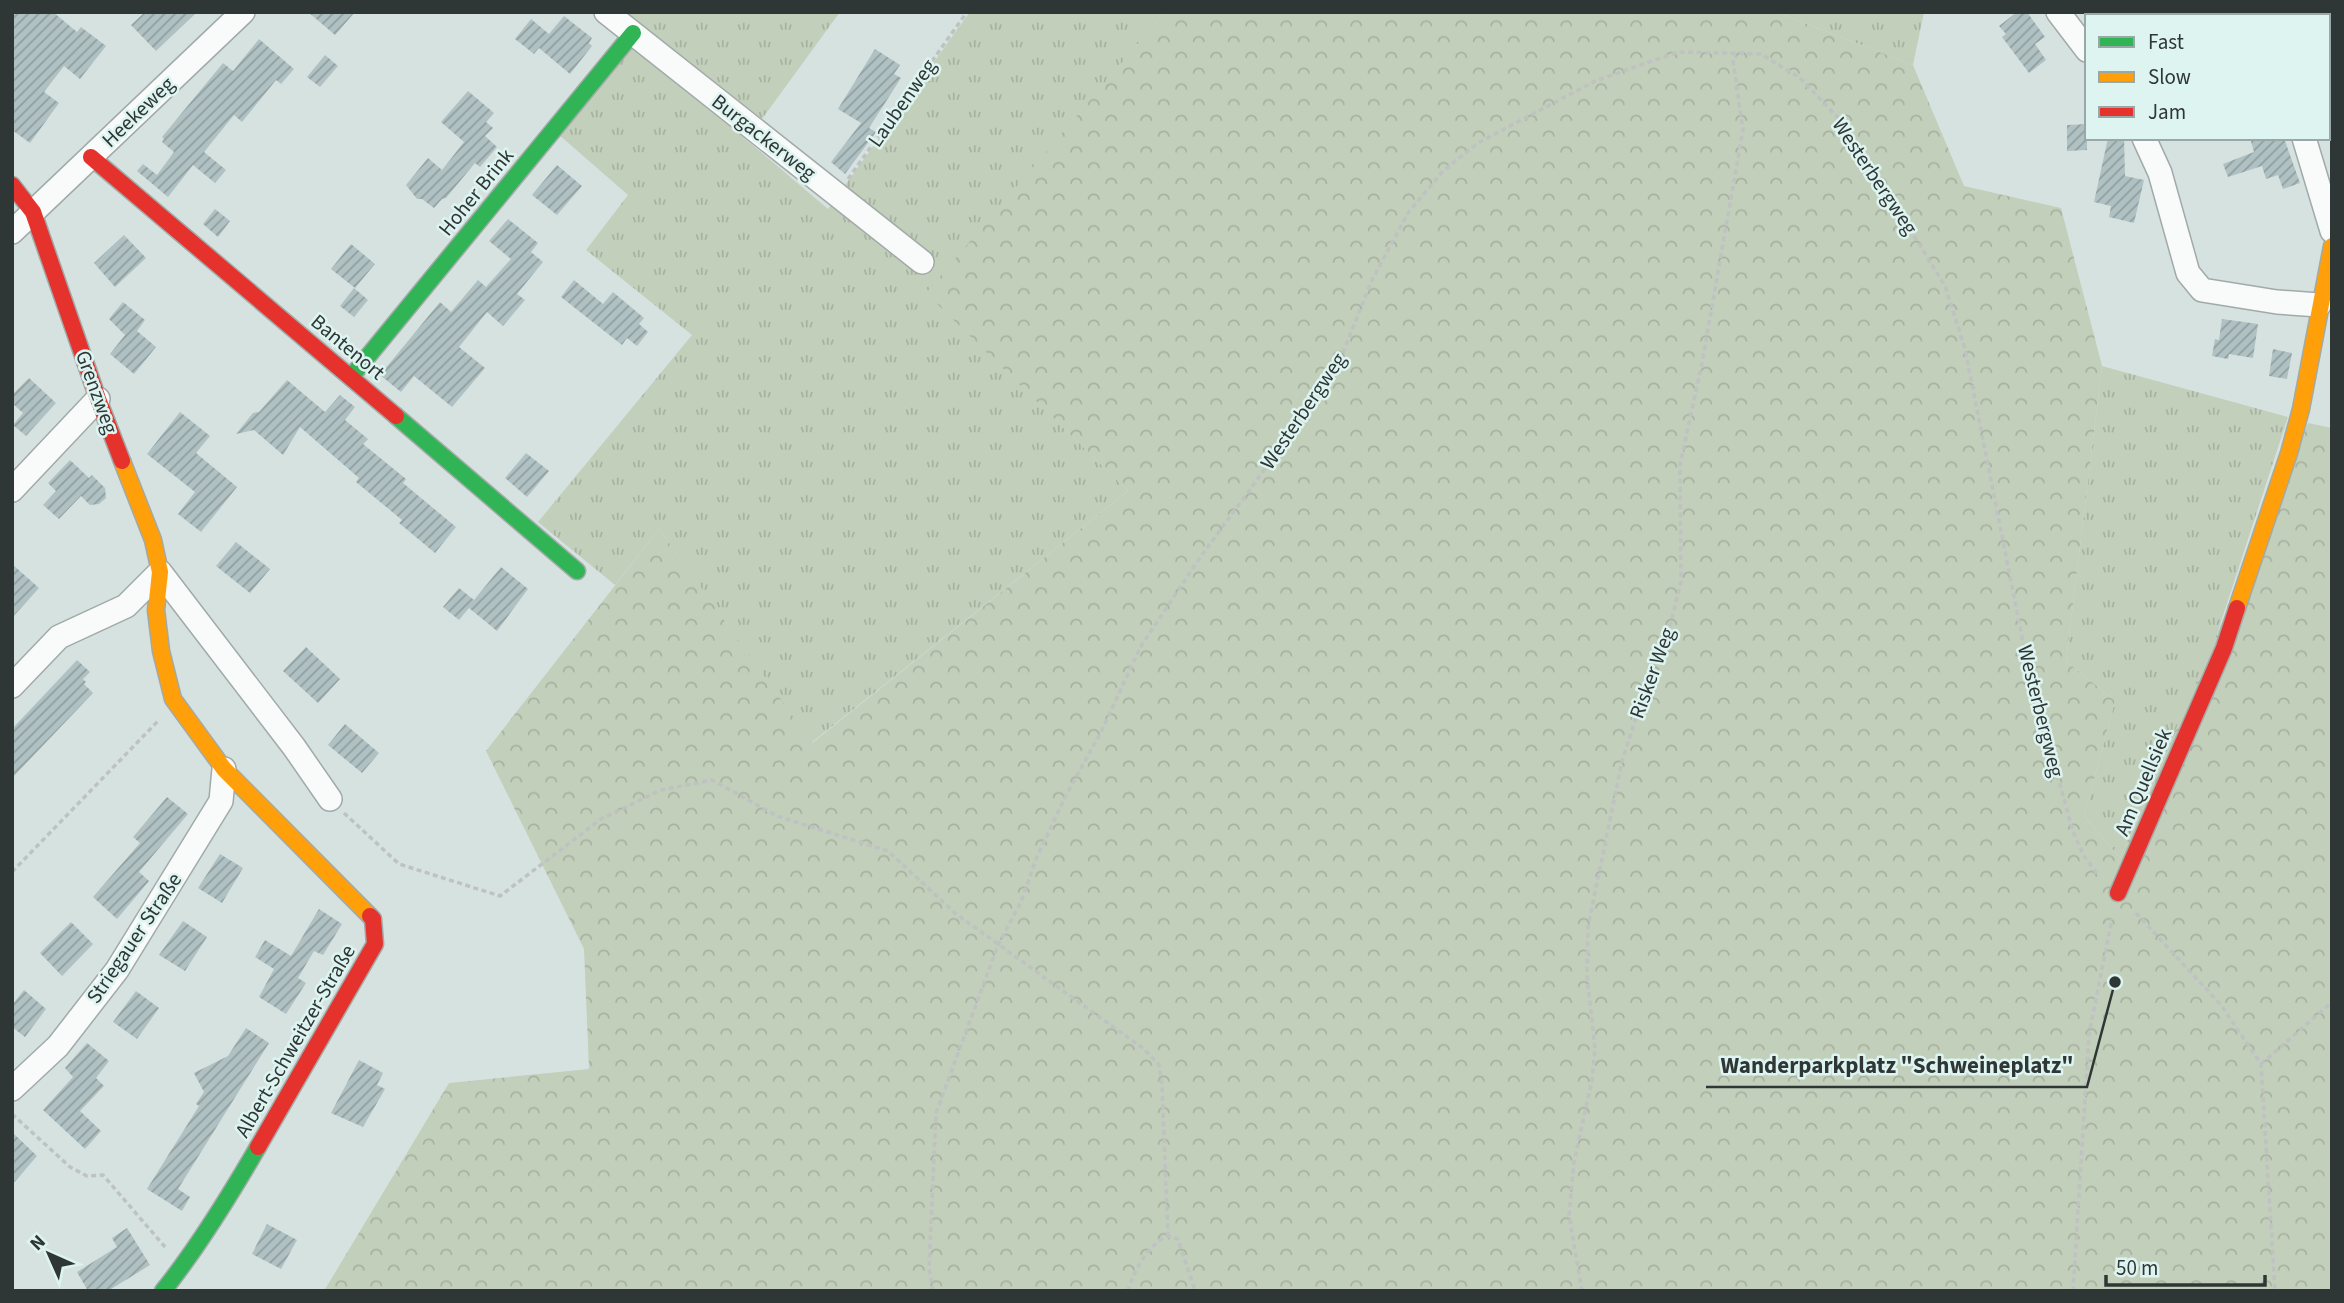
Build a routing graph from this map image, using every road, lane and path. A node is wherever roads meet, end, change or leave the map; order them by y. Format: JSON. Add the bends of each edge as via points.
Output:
{"nodes":[{"id":1,"x":243,"y":12,"type":"edge"},
{"id":2,"x":606,"y":12,"type":"edge"},
{"id":3,"x":967,"y":12,"type":"edge"},
{"id":4,"x":2058,"y":12,"type":"edge"},
{"id":5,"x":634,"y":33,"type":"junction"},
{"id":6,"x":2085,"y":47,"type":"edge"},
{"id":7,"x":1736,"y":54,"type":"junction"},
{"id":8,"x":2145,"y":140,"type":"edge"},
{"id":9,"x":2305,"y":140,"type":"edge"},
{"id":10,"x":91,"y":157,"type":"junction"},
{"id":11,"x":12,"y":185,"type":"edge"},
{"id":12,"x":837,"y":195,"type":"junction"},
{"id":13,"x":33,"y":212,"type":"junction"},
{"id":14,"x":2332,"y":231,"type":"edge"},
{"id":15,"x":12,"y":232,"type":"edge"},
{"id":16,"x":2332,"y":246,"type":"edge"},
{"id":17,"x":922,"y":261,"type":"dead end"},
{"id":18,"x":2319,"y":305,"type":"junction"},
{"id":19,"x":351,"y":377,"type":"junction"},
{"id":20,"x":98,"y":398,"type":"junction"},
{"id":21,"x":12,"y":490,"type":"edge"},
{"id":22,"x":577,"y":570,"type":"dead end"},
{"id":23,"x":160,"y":572,"type":"junction"},
{"id":24,"x":12,"y":686,"type":"edge"},
{"id":25,"x":173,"y":699,"type":"junction"},
{"id":26,"x":224,"y":769,"type":"junction"},
{"id":27,"x":248,"y":794,"type":"joint"},
{"id":28,"x":330,"y":799,"type":"joint"},
{"id":29,"x":12,"y":872,"type":"edge"},
{"id":30,"x":2118,"y":893,"type":"junction"},
{"id":31,"x":998,"y":946,"type":"junction"},
{"id":32,"x":2332,"y":1002,"type":"edge"},
{"id":33,"x":2261,"y":1064,"type":"junction"},
{"id":34,"x":12,"y":1089,"type":"edge"},
{"id":35,"x":12,"y":1114,"type":"edge"},
{"id":36,"x":1168,"y":1236,"type":"junction"},
{"id":37,"x":182,"y":1267,"type":"junction"},
{"id":38,"x":163,"y":1291,"type":"edge"},
{"id":39,"x":933,"y":1291,"type":"edge"},
{"id":40,"x":1128,"y":1291,"type":"edge"},
{"id":41,"x":1195,"y":1291,"type":"edge"},
{"id":42,"x":1582,"y":1291,"type":"edge"},
{"id":43,"x":2073,"y":1291,"type":"edge"},
{"id":44,"x":2275,"y":1291,"type":"edge"}],
"edges":[{"from":1,"to":10,"type":"street","name":"Heekeweg"},
{"from":2,"to":5,"type":"street","name":"Burgackerweg"},
{"from":3,"to":12,"type":"path","name":"Laubenweg"},
{"from":4,"to":6,"type":"street"},
{"from":5,"to":12,"type":"street","name":"Burgackerweg"},
{"from":5,"to":19,"type":"street","name":"Hoher Brink"},
{"from":7,"to":30,"type":"path","name":"Westerbergweg","via":[[1761,54],[1800,78],[1846,126],[1945,286],[1965,349],[2028,667],[2073,832],[2084,856]]},
{"from":7,"to":31,"type":"path","name":"Westerbergweg","via":[[1678,52],[1595,81],[1478,143],[1443,170],[1408,213],[1372,281],[1342,355],[1141,646],[1066,795]]},
{"from":7,"to":42,"type":"path","name":"Risker Weg","via":[[1733,60],[1744,130],[1680,465],[1681,582],[1622,761],[1588,927],[1587,976],[1595,1048],[1569,1216]]},
{"from":8,"to":18,"type":"street","via":[[2160,173],[2188,273],[2203,290]]},
{"from":9,"to":14,"type":"street"},
{"from":10,"to":13,"type":"street","name":"Heekeweg"},
{"from":10,"to":19,"type":"street","name":"Bantenort"},
{"from":11,"to":13,"type":"street","name":"Grenzweg"},
{"from":12,"to":17,"type":"street","name":"Burgackerweg"},
{"from":13,"to":15,"type":"street","name":"Heekeweg"},
{"from":13,"to":20,"type":"street","name":"Grenzweg"},
{"from":16,"to":18,"type":"street","name":"Am Quellsiek"},
{"from":18,"to":30,"type":"street","name":"Am Quellsiek","via":[[2295,431],[2224,649]]},
{"from":19,"to":22,"type":"street","name":"Bantenort"},
{"from":20,"to":21,"type":"street"},
{"from":20,"to":23,"type":"street","name":"Grenzweg","via":[[153,540]]},
{"from":23,"to":24,"type":"street","via":[[126,607],[59,637]]},
{"from":23,"to":25,"type":"street","name":"Grenzweg","via":[[156,610]]},
{"from":23,"to":28,"type":"street","name":"Grenzweg"},
{"from":25,"to":26,"type":"street","name":"Grenzweg"},
{"from":25,"to":29,"type":"path","via":[[159,720]]},
{"from":26,"to":27,"type":"street","name":"Grenzweg"},
{"from":26,"to":34,"type":"street","name":"Striegauer Straße","via":[[221,801],[117,970],[58,1046]]},
{"from":27,"to":37,"type":"street","name":"Albert-Schweitzer-Straße","via":[[373,919],[374,944],[232,1194]]},
{"from":28,"to":31,"type":"path","via":[[399,864],[500,896],[601,820],[661,790],[712,780],[777,816],[888,851]]},
{"from":30,"to":33,"type":"path","name":"Westerbergweg","via":[[2221,1005]]},
{"from":30,"to":43,"type":"path","via":[[2089,1034]]},
{"from":31,"to":36,"type":"path","via":[[1144,1049],[1159,1065]]},
{"from":31,"to":39,"type":"path","name":"Westerbergweg","via":[[936,1113],[929,1268]]},
{"from":32,"to":33,"type":"path"},
{"from":33,"to":44,"type":"path"},
{"from":35,"to":37,"type":"path","via":[[70,1167],[86,1176],[103,1175]]},
{"from":36,"to":40,"type":"path","via":[[1145,1258]]},
{"from":36,"to":41,"type":"path","via":[[1178,1239]]},
{"from":37,"to":38,"type":"street","name":"Albert-Schweitzer-Straße"}]}
